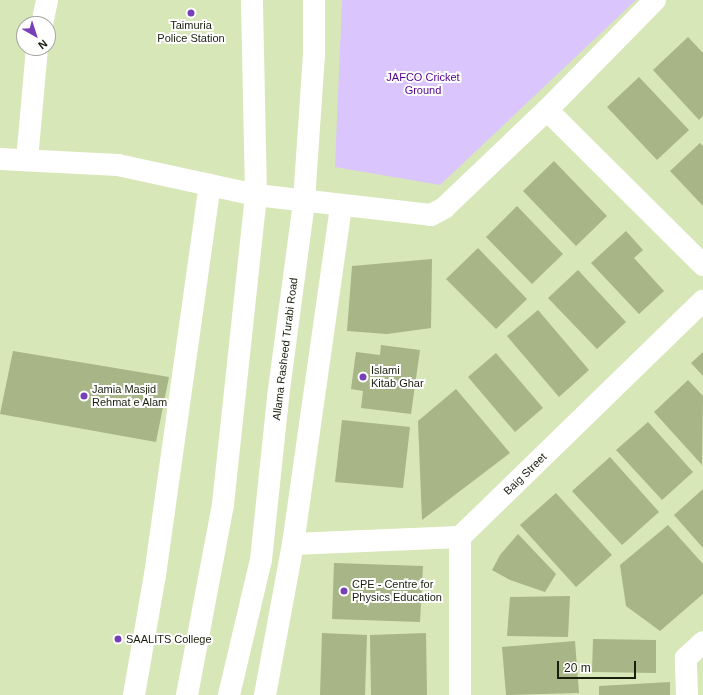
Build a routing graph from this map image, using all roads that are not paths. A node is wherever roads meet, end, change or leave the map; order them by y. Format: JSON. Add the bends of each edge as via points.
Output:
{"nodes":[{"id":1,"x":47,"y":0,"type":"edge"},
{"id":2,"x":252,"y":0,"type":"edge"},
{"id":3,"x":314,"y":0,"type":"edge"},
{"id":4,"x":655,"y":0,"type":"edge"},
{"id":5,"x":44,"y":16,"type":"edge"},
{"id":6,"x":36,"y":56,"type":"edge"},
{"id":7,"x":547,"y":110,"type":"junction"},
{"id":8,"x":0,"y":158,"type":"edge"},
{"id":9,"x":27,"y":160,"type":"junction"},
{"id":10,"x":210,"y":185,"type":"junction"},
{"id":11,"x":256,"y":195,"type":"junction"},
{"id":12,"x":304,"y":201,"type":"junction"},
{"id":13,"x":341,"y":206,"type":"junction"},
{"id":14,"x":703,"y":265,"type":"edge"},
{"id":15,"x":703,"y":301,"type":"edge"},
{"id":16,"x":460,"y":537,"type":"junction"},
{"id":17,"x":293,"y":544,"type":"junction"},
{"id":18,"x":703,"y":642,"type":"edge"},
{"id":19,"x":134,"y":695,"type":"edge"},
{"id":20,"x":187,"y":695,"type":"edge"},
{"id":21,"x":229,"y":695,"type":"edge"},
{"id":22,"x":265,"y":695,"type":"edge"},
{"id":23,"x":460,"y":695,"type":"edge"},
{"id":24,"x":687,"y":695,"type":"edge"}],
"edges":[{"from":1,"to":5,"type":"street"},
{"from":2,"to":11,"type":"street"},
{"from":3,"to":12,"type":"street","name":"Allama Rasheed Turabi Road","via":[[314,56]]},
{"from":4,"to":7,"type":"street"},
{"from":6,"to":9,"type":"street"},
{"from":7,"to":13,"type":"street","via":[[444,208],[431,215]]},
{"from":7,"to":14,"type":"street"},
{"from":8,"to":9,"type":"street"},
{"from":9,"to":10,"type":"street","via":[[118,165]]},
{"from":10,"to":11,"type":"street"},
{"from":10,"to":19,"type":"street","via":[[155,575]]},
{"from":11,"to":12,"type":"street"},
{"from":11,"to":20,"type":"street","via":[[224,504]]},
{"from":12,"to":13,"type":"street"},
{"from":12,"to":21,"type":"street","name":"Allama Rasheed Turabi Road","via":[[278,397],[261,560]]},
{"from":13,"to":17,"type":"street"},
{"from":15,"to":16,"type":"street","name":"Baig Street"},
{"from":16,"to":17,"type":"street"},
{"from":16,"to":23,"type":"street"},
{"from":17,"to":22,"type":"street"},
{"from":18,"to":24,"type":"street","via":[[686,658]]}]}
